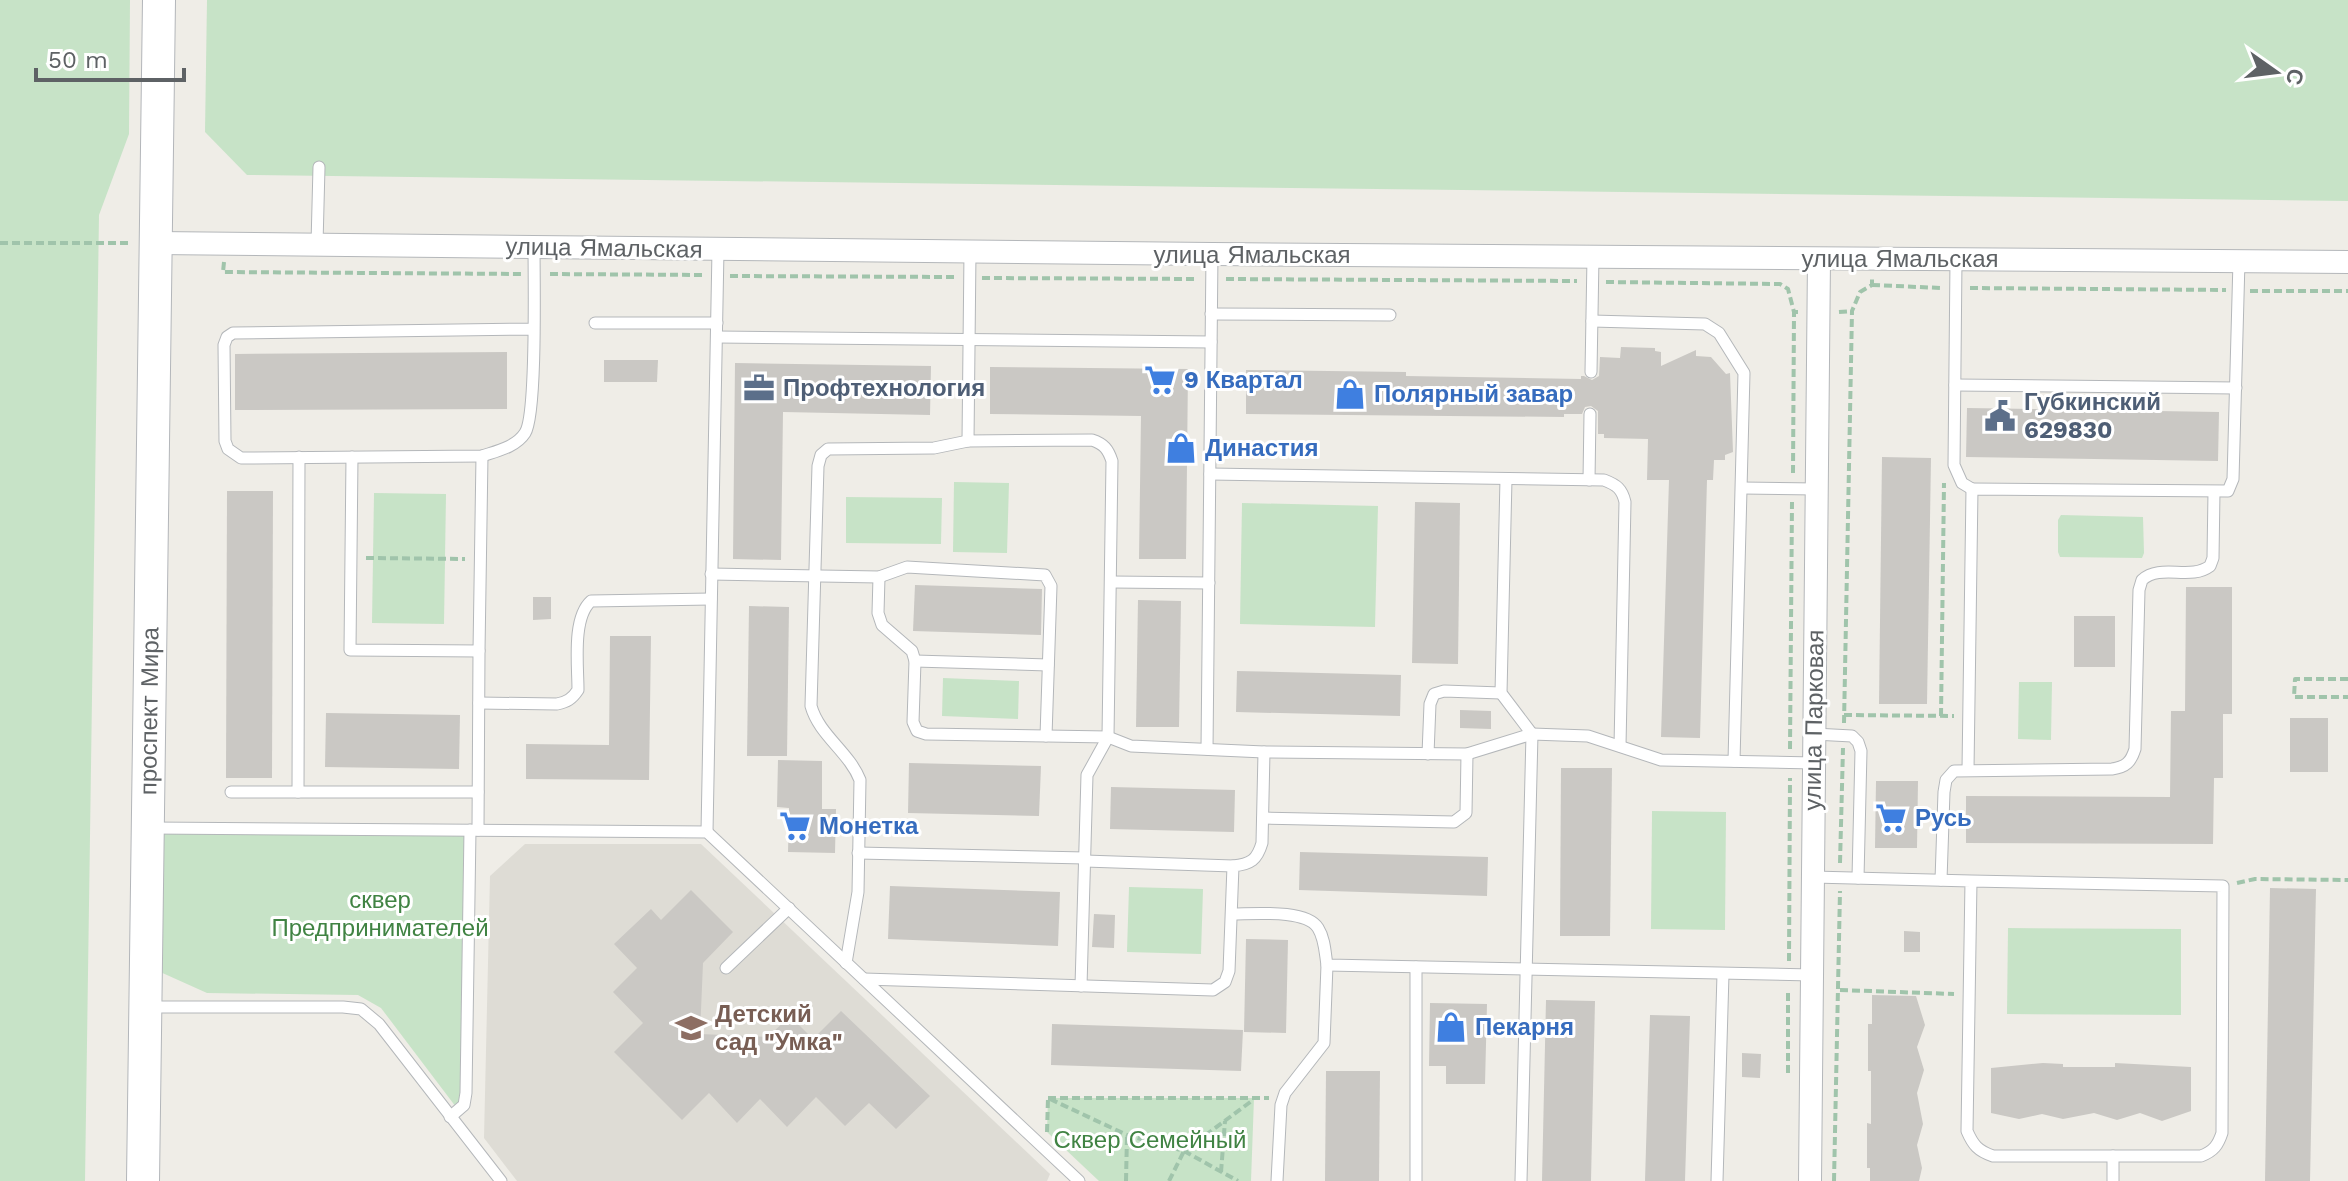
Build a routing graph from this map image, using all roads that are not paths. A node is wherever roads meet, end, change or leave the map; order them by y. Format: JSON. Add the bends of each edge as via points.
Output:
{"nodes":[{"id":1,"x":159,"y":0,"type":"edge"},
{"id":2,"x":319,"y":167,"type":"dead end"},
{"id":3,"x":156,"y":243,"type":"junction"},
{"id":4,"x":317,"y":244,"type":"junction"},
{"id":5,"x":534,"y":246,"type":"junction"},
{"id":6,"x":718,"y":250,"type":"junction"},
{"id":7,"x":970,"y":252,"type":"junction"},
{"id":8,"x":1212,"y":254,"type":"junction"},
{"id":9,"x":1593,"y":257,"type":"junction"},
{"id":10,"x":1819,"y":259,"type":"junction"},
{"id":11,"x":1956,"y":260,"type":"junction"},
{"id":12,"x":2239,"y":261,"type":"junction"},
{"id":13,"x":2348,"y":262,"type":"edge"},
{"id":14,"x":1211,"y":314,"type":"junction"},
{"id":15,"x":1390,"y":315,"type":"dead end"},
{"id":16,"x":1592,"y":321,"type":"junction"},
{"id":17,"x":595,"y":323,"type":"dead end"},
{"id":18,"x":717,"y":323,"type":"junction"},
{"id":19,"x":533,"y":329,"type":"junction"},
{"id":20,"x":717,"y":337,"type":"junction"},
{"id":21,"x":968,"y":340,"type":"junction"},
{"id":22,"x":1211,"y":342,"type":"junction"},
{"id":23,"x":1591,"y":372,"type":"dead end"},
{"id":24,"x":1955,"y":385,"type":"junction"},
{"id":25,"x":2236,"y":388,"type":"junction"},
{"id":26,"x":1590,"y":414,"type":"dead end"},
{"id":27,"x":968,"y":441,"type":"junction"},
{"id":28,"x":482,"y":456,"type":"junction"},
{"id":29,"x":299,"y":457,"type":"junction"},
{"id":30,"x":352,"y":457,"type":"junction"},
{"id":31,"x":1210,"y":474,"type":"junction"},
{"id":32,"x":1506,"y":479,"type":"junction"},
{"id":33,"x":1589,"y":480,"type":"junction"},
{"id":34,"x":1742,"y":488,"type":"junction"},
{"id":35,"x":1816,"y":489,"type":"junction"},
{"id":36,"x":1972,"y":489,"type":"junction"},
{"id":37,"x":2214,"y":492,"type":"junction"},
{"id":38,"x":711,"y":574,"type":"junction"},
{"id":39,"x":814,"y":576,"type":"junction"},
{"id":40,"x":879,"y":577,"type":"junction"},
{"id":41,"x":1112,"y":582,"type":"junction"},
{"id":42,"x":1209,"y":583,"type":"junction"},
{"id":43,"x":711,"y":599,"type":"junction"},
{"id":44,"x":479,"y":651,"type":"junction"},
{"id":45,"x":915,"y":661,"type":"junction"},
{"id":46,"x":1048,"y":665,"type":"junction"},
{"id":47,"x":1501,"y":693,"type":"junction"},
{"id":48,"x":479,"y":703,"type":"junction"},
{"id":49,"x":1532,"y":734,"type":"junction"},
{"id":50,"x":1814,"y":734,"type":"junction"},
{"id":51,"x":1046,"y":736,"type":"junction"},
{"id":52,"x":1108,"y":737,"type":"junction"},
{"id":53,"x":1620,"y":746,"type":"junction"},
{"id":54,"x":1207,"y":749,"type":"junction"},
{"id":55,"x":1264,"y":752,"type":"junction"},
{"id":56,"x":1428,"y":754,"type":"junction"},
{"id":57,"x":1467,"y":754,"type":"junction"},
{"id":58,"x":1734,"y":761,"type":"junction"},
{"id":59,"x":1814,"y":763,"type":"junction"},
{"id":60,"x":1968,"y":770,"type":"junction"},
{"id":61,"x":231,"y":792,"type":"dead end"},
{"id":62,"x":298,"y":792,"type":"junction"},
{"id":63,"x":478,"y":792,"type":"junction"},
{"id":64,"x":1263,"y":818,"type":"junction"},
{"id":65,"x":148,"y":828,"type":"junction"},
{"id":66,"x":474,"y":830,"type":"junction"},
{"id":67,"x":707,"y":832,"type":"junction"},
{"id":68,"x":858,"y":853,"type":"junction"},
{"id":69,"x":1085,"y":860,"type":"junction"},
{"id":70,"x":1233,"y":866,"type":"junction"},
{"id":71,"x":1813,"y":877,"type":"junction"},
{"id":72,"x":1858,"y":878,"type":"junction"},
{"id":73,"x":1941,"y":880,"type":"junction"},
{"id":74,"x":1971,"y":881,"type":"junction"},
{"id":75,"x":789,"y":908,"type":"junction"},
{"id":76,"x":1232,"y":914,"type":"junction"},
{"id":77,"x":846,"y":963,"type":"junction"},
{"id":78,"x":1327,"y":965,"type":"junction"},
{"id":79,"x":1416,"y":967,"type":"junction"},
{"id":80,"x":726,"y":968,"type":"dead end"},
{"id":81,"x":1527,"y":970,"type":"junction"},
{"id":82,"x":1723,"y":974,"type":"junction"},
{"id":83,"x":1812,"y":975,"type":"junction"},
{"id":84,"x":864,"y":979,"type":"junction"},
{"id":85,"x":1081,"y":986,"type":"junction"},
{"id":86,"x":146,"y":1007,"type":"junction"},
{"id":87,"x":450,"y":1117,"type":"junction"},
{"id":88,"x":2113,"y":1156,"type":"junction"},
{"id":89,"x":143,"y":1181,"type":"edge"},
{"id":90,"x":501,"y":1181,"type":"edge"},
{"id":91,"x":1079,"y":1181,"type":"edge"},
{"id":92,"x":1277,"y":1181,"type":"edge"},
{"id":93,"x":1416,"y":1181,"type":"edge"},
{"id":94,"x":1521,"y":1181,"type":"edge"},
{"id":95,"x":1717,"y":1181,"type":"edge"},
{"id":96,"x":1810,"y":1181,"type":"edge"},
{"id":97,"x":2113,"y":1181,"type":"edge"}],
"edges":[{"from":1,"to":3,"type":"main road","name":"проспект Мира"},
{"from":2,"to":4,"type":"lane"},
{"from":3,"to":4,"type":"street","name":"улица Ямальская"},
{"from":3,"to":65,"type":"main road","name":"проспект Мира"},
{"from":4,"to":5,"type":"street","name":"улица Ямальская"},
{"from":5,"to":6,"type":"street","name":"улица Ямальская"},
{"from":5,"to":19,"type":"lane"},
{"from":6,"to":7,"type":"street","name":"улица Ямальская"},
{"from":6,"to":18,"type":"lane"},
{"from":7,"to":8,"type":"street","name":"улица Ямальская"},
{"from":7,"to":21,"type":"lane"},
{"from":8,"to":9,"type":"street","name":"улица Ямальская"},
{"from":8,"to":14,"type":"lane"},
{"from":9,"to":10,"type":"street","name":"улица Ямальская"},
{"from":9,"to":16,"type":"lane"},
{"from":10,"to":11,"type":"street","name":"улица Ямальская"},
{"from":10,"to":35,"type":"street","name":"улица Парковая"},
{"from":11,"to":12,"type":"street","name":"улица Ямальская"},
{"from":11,"to":24,"type":"lane"},
{"from":12,"to":13,"type":"street","name":"улица Ямальская"},
{"from":12,"to":25,"type":"lane"},
{"from":14,"to":15,"type":"lane"},
{"from":14,"to":22,"type":"lane"},
{"from":16,"to":23,"type":"lane"},
{"from":16,"to":34,"type":"lane","via":[[1696,322],[1719,333],[1744,373]]},
{"from":17,"to":18,"type":"lane"},
{"from":18,"to":20,"type":"lane"},
{"from":19,"to":28,"type":"lane","via":[[526,432],[515,444]]},
{"from":19,"to":29,"type":"lane","via":[[233,333],[224,345],[228,449],[241,458]]},
{"from":20,"to":21,"type":"lane"},
{"from":20,"to":38,"type":"lane"},
{"from":21,"to":22,"type":"lane"},
{"from":21,"to":27,"type":"lane"},
{"from":22,"to":31,"type":"lane"},
{"from":24,"to":25,"type":"lane"},
{"from":24,"to":36,"type":"lane","via":[[1954,465],[1962,483]]},
{"from":25,"to":37,"type":"lane","via":[[2232,486]]},
{"from":26,"to":33,"type":"lane"},
{"from":27,"to":39,"type":"lane","via":[[917,449],[828,449],[821,455]]},
{"from":27,"to":41,"type":"lane","via":[[1102,443],[1112,461]]},
{"from":28,"to":30,"type":"lane"},
{"from":28,"to":44,"type":"lane"},
{"from":29,"to":30,"type":"lane"},
{"from":29,"to":62,"type":"lane"},
{"from":30,"to":44,"type":"lane","via":[[350,650]]},
{"from":31,"to":32,"type":"lane"},
{"from":31,"to":42,"type":"lane"},
{"from":32,"to":33,"type":"lane"},
{"from":32,"to":47,"type":"lane"},
{"from":33,"to":53,"type":"lane","via":[[1615,484],[1625,502]]},
{"from":34,"to":35,"type":"lane"},
{"from":34,"to":58,"type":"lane"},
{"from":35,"to":50,"type":"street","name":"улица Парковая"},
{"from":36,"to":37,"type":"lane"},
{"from":36,"to":60,"type":"lane"},
{"from":37,"to":60,"type":"lane","via":[[2210,566],[2195,572],[2158,572],[2142,580],[2131,760],[2112,769]]},
{"from":38,"to":39,"type":"lane"},
{"from":38,"to":43,"type":"lane"},
{"from":39,"to":40,"type":"lane"},
{"from":39,"to":68,"type":"lane","via":[[811,706],[814,718],[860,780]]},
{"from":40,"to":45,"type":"lane","via":[[882,625],[912,651]]},
{"from":40,"to":46,"type":"lane","via":[[907,567],[1045,575],[1051,586]]},
{"from":41,"to":42,"type":"lane"},
{"from":41,"to":52,"type":"lane"},
{"from":42,"to":54,"type":"lane"},
{"from":43,"to":48,"type":"lane","via":[[591,601],[579,621],[574,697],[557,704]]},
{"from":43,"to":67,"type":"lane"},
{"from":44,"to":48,"type":"lane"},
{"from":45,"to":46,"type":"lane"},
{"from":45,"to":51,"type":"lane","via":[[917,731]]},
{"from":46,"to":51,"type":"lane"},
{"from":47,"to":49,"type":"lane"},
{"from":47,"to":56,"type":"lane","via":[[1434,694]]},
{"from":48,"to":63,"type":"lane"},
{"from":49,"to":53,"type":"lane","via":[[1588,736]]},
{"from":49,"to":57,"type":"lane"},
{"from":49,"to":81,"type":"lane"},
{"from":50,"to":59,"type":"street","name":"улица Парковая"},
{"from":50,"to":72,"type":"lane","via":[[1852,736],[1861,751]]},
{"from":51,"to":52,"type":"lane"},
{"from":52,"to":54,"type":"lane","via":[[1131,746]]},
{"from":52,"to":69,"type":"lane","via":[[1087,775]]},
{"from":53,"to":58,"type":"lane","via":[[1661,760]]},
{"from":54,"to":55,"type":"lane"},
{"from":55,"to":56,"type":"lane"},
{"from":55,"to":64,"type":"lane"},
{"from":56,"to":57,"type":"lane"},
{"from":57,"to":64,"type":"lane","via":[[1466,813],[1454,822]]},
{"from":58,"to":59,"type":"lane"},
{"from":59,"to":71,"type":"street","name":"улица Парковая"},
{"from":60,"to":73,"type":"lane","via":[[1954,771],[1946,780]]},
{"from":61,"to":62,"type":"lane"},
{"from":62,"to":63,"type":"lane"},
{"from":63,"to":66,"type":"lane"},
{"from":64,"to":70,"type":"lane","via":[[1259,855],[1250,864]]},
{"from":65,"to":66,"type":"lane"},
{"from":65,"to":86,"type":"main road","name":"проспект Мира"},
{"from":66,"to":67,"type":"lane"},
{"from":66,"to":87,"type":"lane","via":[[466,1093],[464,1105]]},
{"from":67,"to":75,"type":"lane"},
{"from":68,"to":69,"type":"lane"},
{"from":68,"to":77,"type":"lane","via":[[858,892]]},
{"from":69,"to":70,"type":"lane"},
{"from":69,"to":85,"type":"lane"},
{"from":70,"to":76,"type":"lane"},
{"from":71,"to":72,"type":"lane"},
{"from":71,"to":83,"type":"street","name":"улица Парковая"},
{"from":72,"to":73,"type":"lane"},
{"from":73,"to":74,"type":"lane"},
{"from":74,"to":88,"type":"lane","via":[[1967,1131],[1972,1144],[1993,1156]]},
{"from":74,"to":88,"type":"lane","via":[[2223,886],[2218,1144],[2201,1156]]},
{"from":75,"to":77,"type":"lane"},
{"from":75,"to":80,"type":"lane"},
{"from":76,"to":78,"type":"lane","via":[[1310,920],[1323,939]]},
{"from":76,"to":85,"type":"lane","via":[[1229,971],[1225,982],[1213,990]]},
{"from":77,"to":84,"type":"lane"},
{"from":78,"to":79,"type":"lane"},
{"from":78,"to":92,"type":"lane","via":[[1324,1043],[1283,1098]]},
{"from":79,"to":81,"type":"lane"},
{"from":79,"to":93,"type":"lane"},
{"from":81,"to":82,"type":"lane"},
{"from":81,"to":94,"type":"lane"},
{"from":82,"to":83,"type":"lane"},
{"from":82,"to":95,"type":"lane"},
{"from":83,"to":96,"type":"street","name":"улица Парковая"},
{"from":84,"to":85,"type":"lane"},
{"from":84,"to":91,"type":"lane"},
{"from":86,"to":87,"type":"lane","via":[[361,1009],[379,1024]]},
{"from":86,"to":89,"type":"main road","name":"проспект Мира"},
{"from":87,"to":90,"type":"lane"},
{"from":88,"to":97,"type":"lane"}]}
